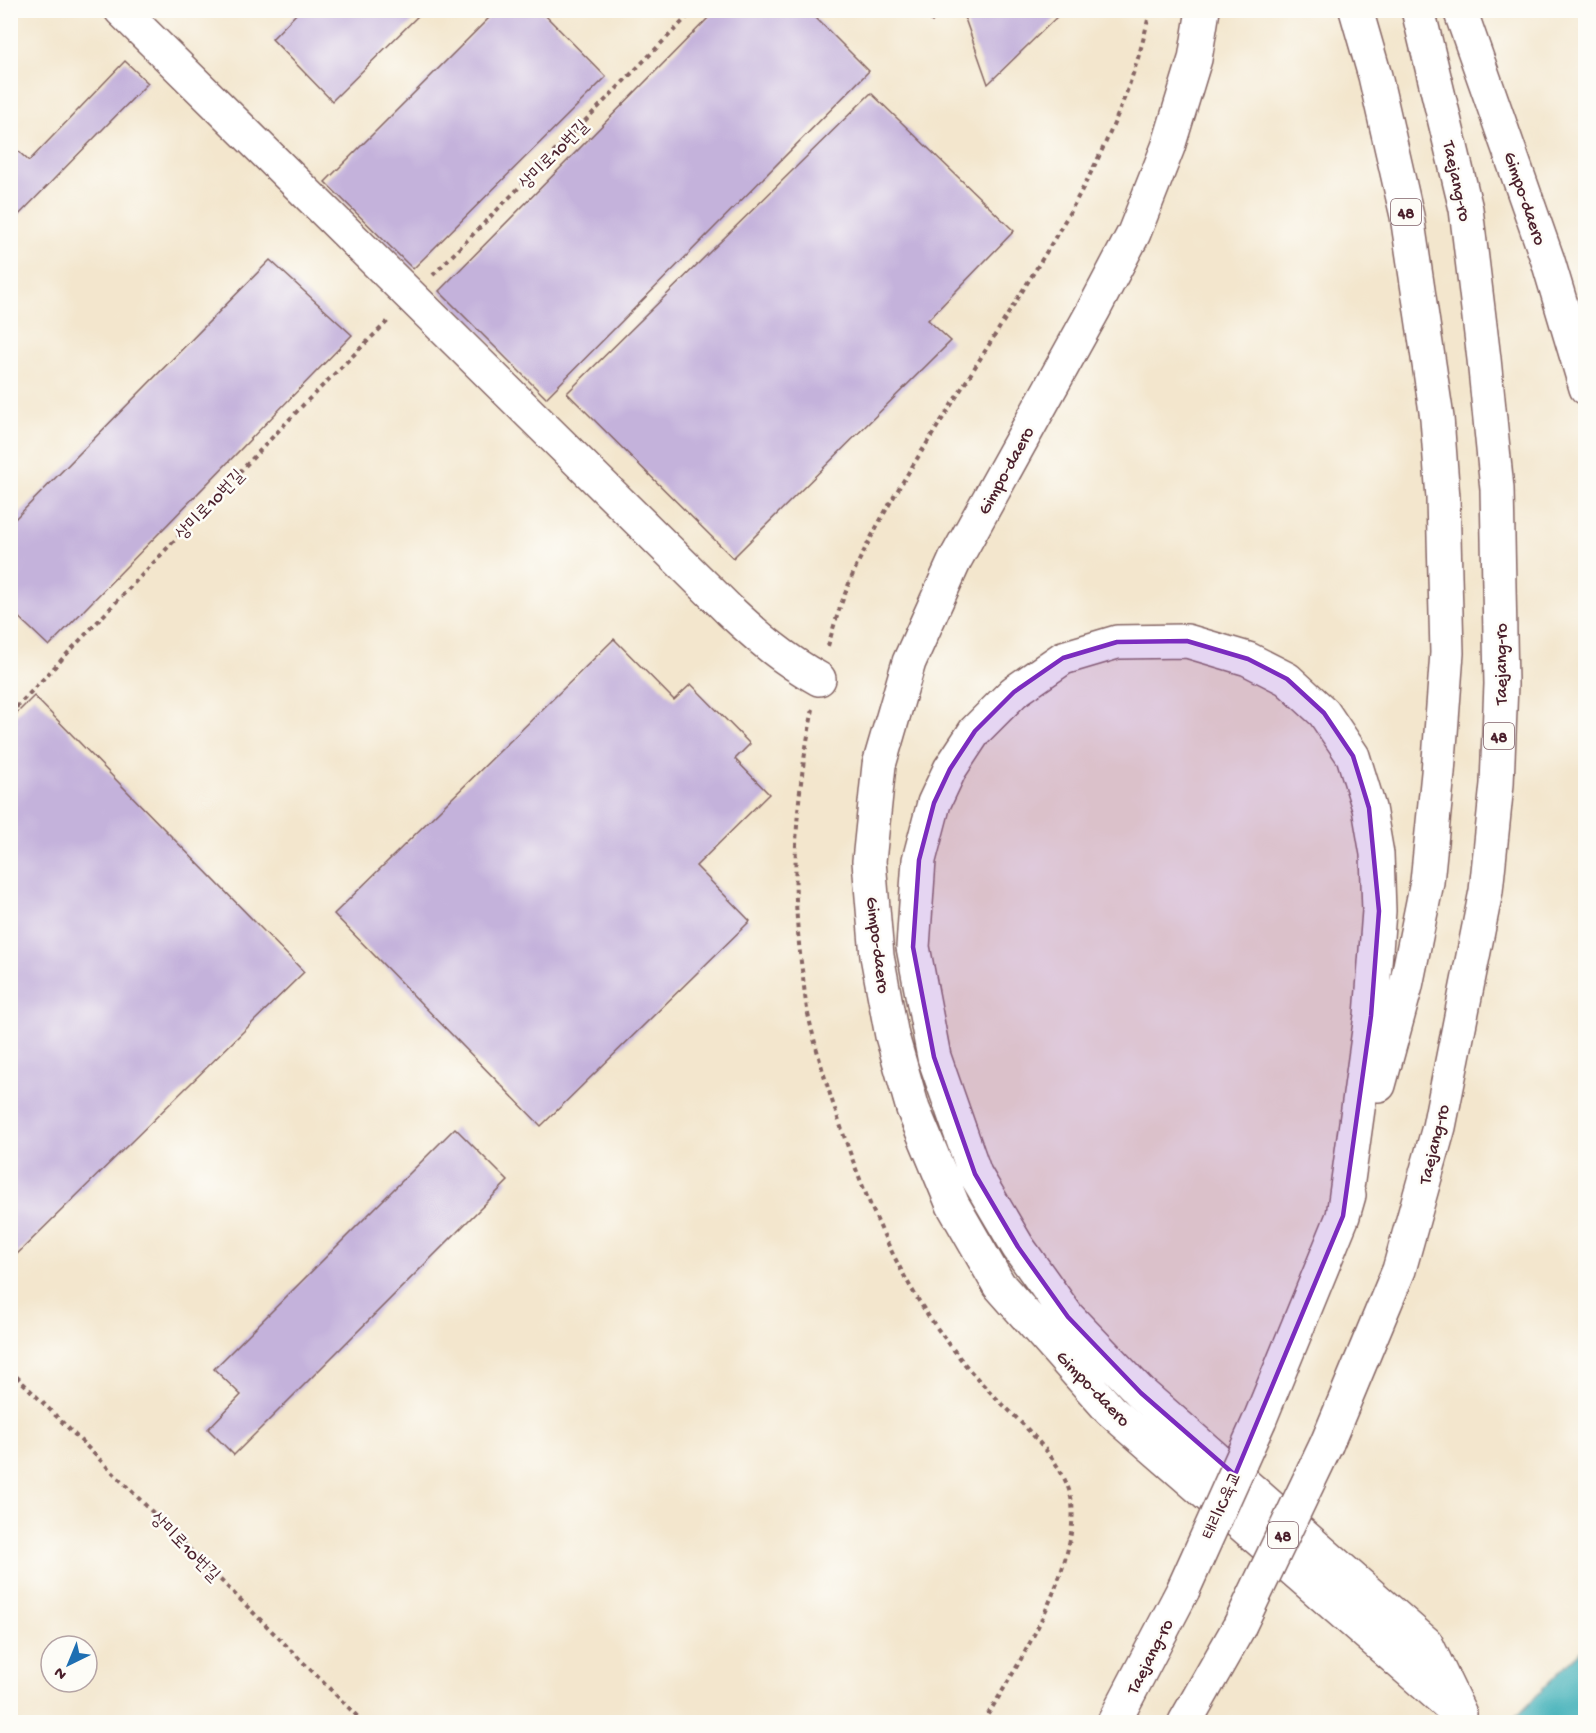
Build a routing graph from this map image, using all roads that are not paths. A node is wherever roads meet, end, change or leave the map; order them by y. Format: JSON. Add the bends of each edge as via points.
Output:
{"nodes":[{"id":1,"x":121,"y":10,"type":"edge"},
{"id":2,"x":1203,"y":10,"type":"edge"},
{"id":3,"x":1356,"y":10,"type":"edge"},
{"id":4,"x":1419,"y":10,"type":"edge"},
{"id":5,"x":1460,"y":10,"type":"edge"},
{"id":6,"x":1586,"y":388,"type":"edge"},
{"id":7,"x":819,"y":679,"type":"dead end"},
{"id":8,"x":1343,"y":1215,"type":"junction"},
{"id":9,"x":1183,"y":1590,"type":"joint"},
{"id":10,"x":1465,"y":1718,"type":"edge"},
{"id":11,"x":1114,"y":1722,"type":"edge"},
{"id":12,"x":1185,"y":1722,"type":"edge"}],
"edges":[{"from":1,"to":7,"type":"main road","via":[[729,610],[788,661]]},
{"from":2,"to":10,"type":"main road","name":"Gimpo-daero","via":[[1195,59],[1168,147],[1134,233],[955,560],[909,662],[879,765],[869,861],[877,956],[892,1036],[913,1109],[953,1205],[999,1285],[1110,1410]]},
{"from":3,"to":8,"type":"main road","number":"48","via":[[1407,216],[1437,418],[1447,653],[1428,882],[1406,986]]},
{"from":4,"to":12,"type":"main road","name":"Taejang-ro","number":"48","bridge":true,"via":[[1466,209],[1497,489],[1501,684],[1497,784],[1486,891],[1438,1127],[1399,1270],[1327,1443],[1239,1627]]},
{"from":5,"to":6,"type":"main road","name":"Gimpo-daero","via":[[1548,261]]},
{"from":8,"to":9,"type":"main road","name":"태리IC육교","number":"48","bridge":true,"via":[[1260,1419]]},
{"from":8,"to":10,"type":"main road","via":[[1371,1016],[1379,912],[1377,854],[1369,808],[1353,756],[1324,713],[1287,679],[1248,659],[1187,641],[1117,642],[1062,658],[1014,692],[975,731],[934,803],[919,860],[913,947],[933,1057],[975,1174],[1018,1247],[1068,1317],[1141,1393],[1426,1643]]},
{"from":9,"to":11,"type":"main road","name":"Taejang-ro","number":"48"}]}
